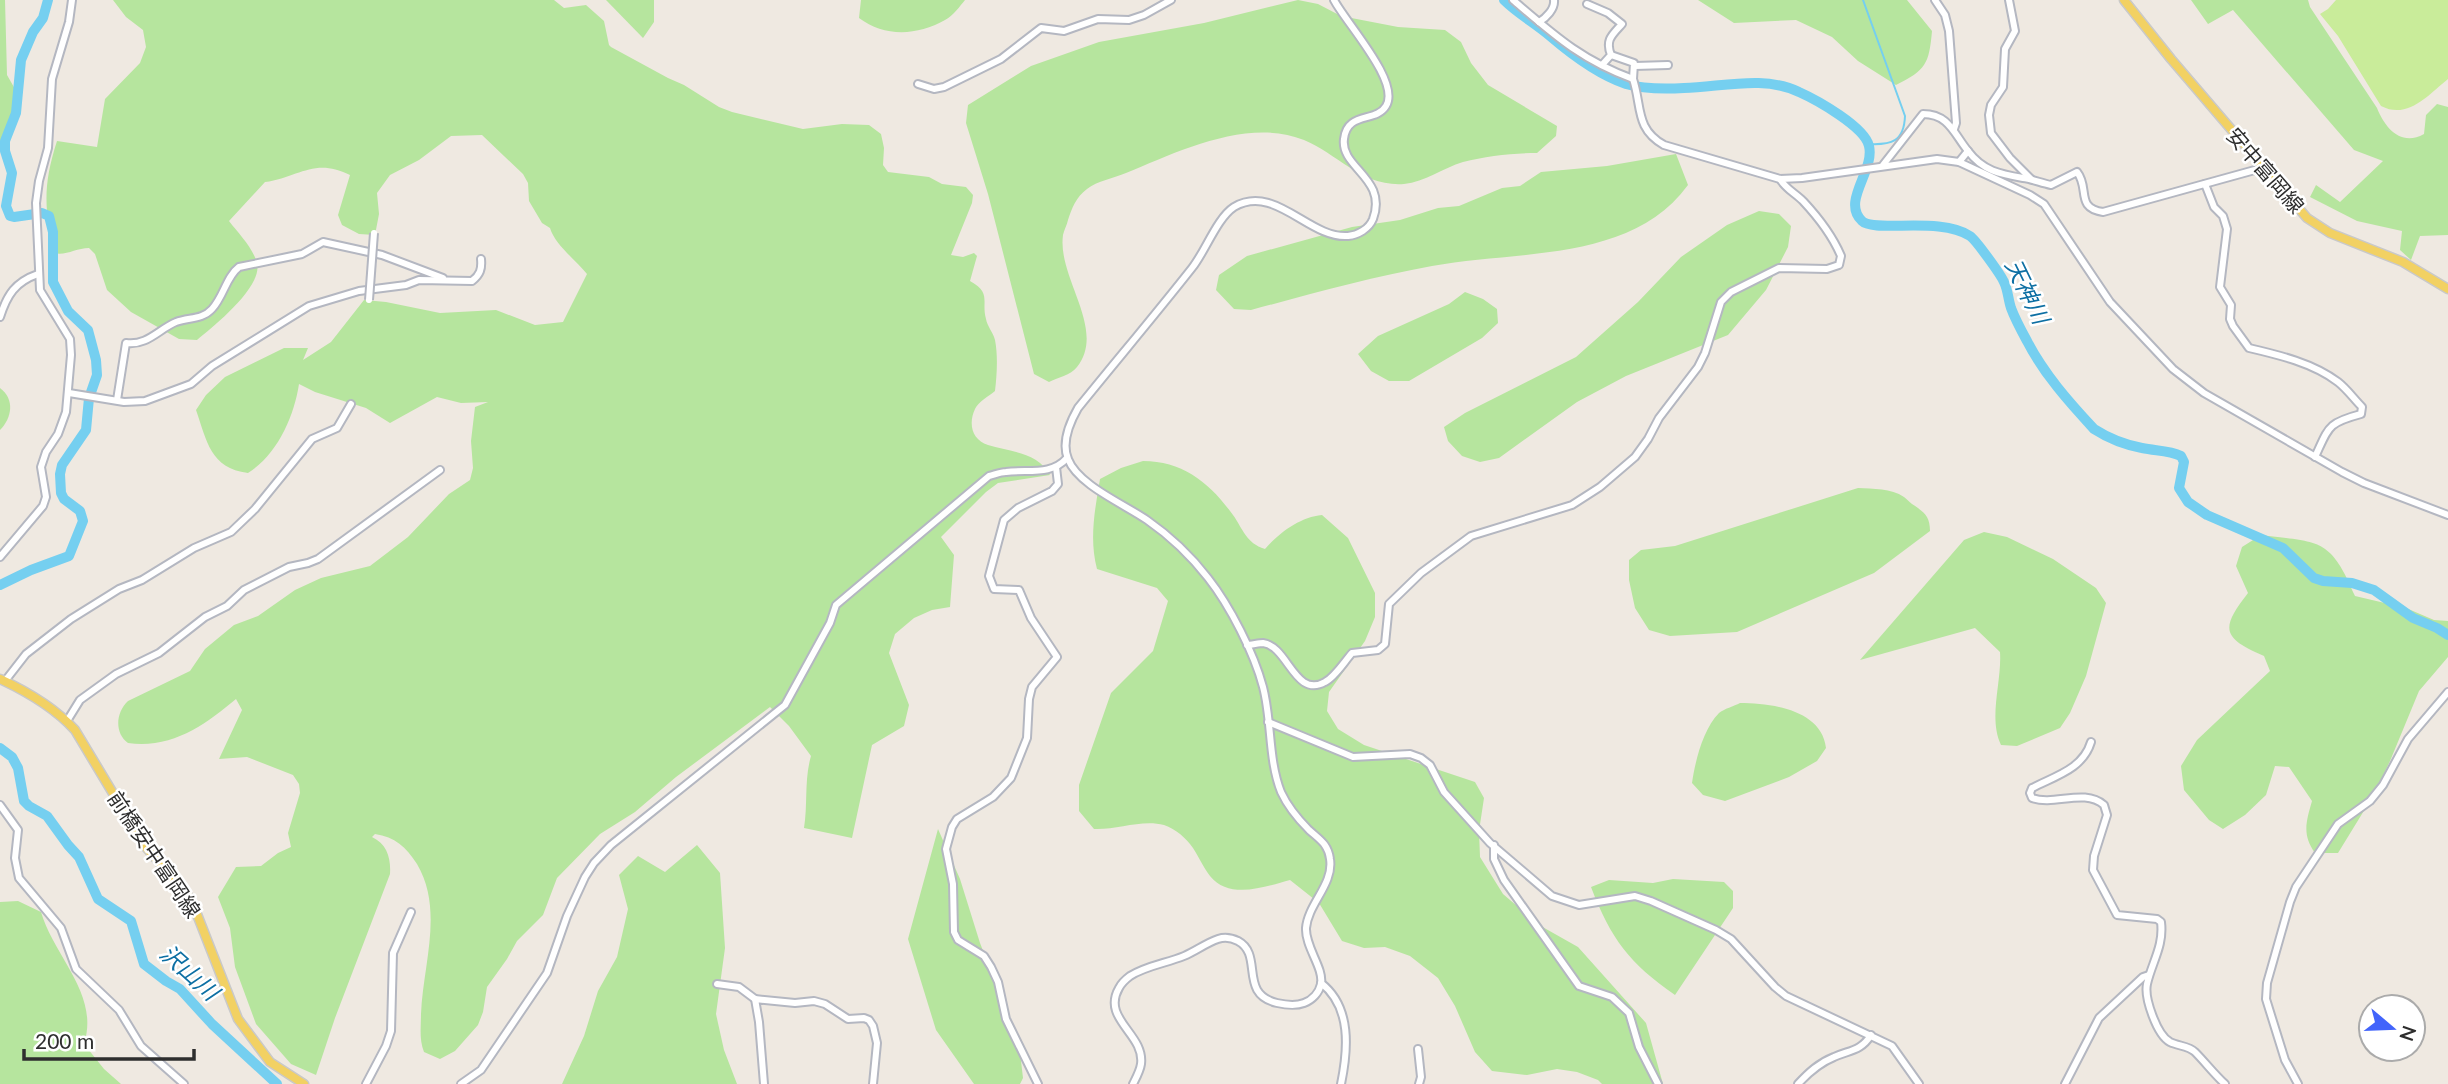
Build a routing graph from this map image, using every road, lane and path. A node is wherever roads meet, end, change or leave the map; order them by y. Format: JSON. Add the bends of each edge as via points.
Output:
{"nodes":[{"id":1,"x":72,"y":0,"type":"edge"},
{"id":2,"x":1171,"y":0,"type":"edge"},
{"id":3,"x":1334,"y":0,"type":"edge"},
{"id":4,"x":1513,"y":0,"type":"edge"},
{"id":5,"x":1555,"y":0,"type":"edge"},
{"id":6,"x":1936,"y":0,"type":"edge"},
{"id":7,"x":2009,"y":0,"type":"edge"},
{"id":8,"x":2124,"y":0,"type":"edge"},
{"id":9,"x":1587,"y":4,"type":"dead end"},
{"id":10,"x":1539,"y":22,"type":"junction"},
{"id":11,"x":1611,"y":55,"type":"junction"},
{"id":12,"x":1602,"y":65,"type":"junction"},
{"id":13,"x":1668,"y":65,"type":"dead end"},
{"id":14,"x":1635,"y":66,"type":"junction"},
{"id":15,"x":1634,"y":80,"type":"junction"},
{"id":16,"x":918,"y":84,"type":"dead end"},
{"id":17,"x":1954,"y":129,"type":"junction"},
{"id":18,"x":1968,"y":152,"type":"junction"},
{"id":19,"x":1959,"y":162,"type":"junction"},
{"id":20,"x":1883,"y":165,"type":"junction"},
{"id":21,"x":2262,"y":168,"type":"junction"},
{"id":22,"x":1780,"y":179,"type":"junction"},
{"id":23,"x":2033,"y":181,"type":"junction"},
{"id":24,"x":2205,"y":184,"type":"junction"},
{"id":25,"x":374,"y":233,"type":"dead end"},
{"id":26,"x":481,"y":259,"type":"dead end"},
{"id":27,"x":38,"y":275,"type":"junction"},
{"id":28,"x":453,"y":282,"type":"junction"},
{"id":29,"x":2448,"y":289,"type":"edge"},
{"id":30,"x":369,"y":300,"type":"dead end"},
{"id":31,"x":0,"y":317,"type":"edge"},
{"id":32,"x":69,"y":393,"type":"junction"},
{"id":33,"x":117,"y":400,"type":"junction"},
{"id":34,"x":351,"y":404,"type":"dead end"},
{"id":35,"x":2315,"y":457,"type":"junction"},
{"id":36,"x":1068,"y":458,"type":"junction"},
{"id":37,"x":1056,"y":467,"type":"junction"},
{"id":38,"x":440,"y":470,"type":"dead end"},
{"id":39,"x":2448,"y":515,"type":"edge"},
{"id":40,"x":0,"y":557,"type":"edge"},
{"id":41,"x":1247,"y":645,"type":"junction"},
{"id":42,"x":3,"y":680,"type":"edge"},
{"id":43,"x":2448,"y":692,"type":"edge"},
{"id":44,"x":67,"y":721,"type":"junction"},
{"id":45,"x":1268,"y":722,"type":"junction"},
{"id":46,"x":2091,"y":742,"type":"dead end"},
{"id":47,"x":0,"y":805,"type":"edge"},
{"id":48,"x":1494,"y":845,"type":"junction"},
{"id":49,"x":411,"y":912,"type":"dead end"},
{"id":50,"x":2149,"y":975,"type":"junction"},
{"id":51,"x":1321,"y":983,"type":"junction"},
{"id":52,"x":717,"y":984,"type":"dead end"},
{"id":53,"x":755,"y":999,"type":"junction"},
{"id":54,"x":1871,"y":1034,"type":"junction"},
{"id":55,"x":1418,"y":1049,"type":"dead end"},
{"id":56,"x":1911,"y":1076,"type":"junction"},
{"id":57,"x":184,"y":1084,"type":"edge"},
{"id":58,"x":304,"y":1084,"type":"edge"},
{"id":59,"x":366,"y":1084,"type":"edge"},
{"id":60,"x":461,"y":1084,"type":"edge"},
{"id":61,"x":764,"y":1084,"type":"edge"},
{"id":62,"x":873,"y":1084,"type":"edge"},
{"id":63,"x":1038,"y":1084,"type":"edge"},
{"id":64,"x":1133,"y":1084,"type":"edge"},
{"id":65,"x":1341,"y":1084,"type":"edge"},
{"id":66,"x":1419,"y":1084,"type":"edge"},
{"id":67,"x":1658,"y":1084,"type":"edge"},
{"id":68,"x":1798,"y":1084,"type":"edge"},
{"id":69,"x":1911,"y":1084,"type":"edge"},
{"id":70,"x":1919,"y":1084,"type":"edge"},
{"id":71,"x":2065,"y":1084,"type":"edge"},
{"id":72,"x":2225,"y":1084,"type":"edge"},
{"id":73,"x":2298,"y":1084,"type":"edge"}],
"edges":[{"from":1,"to":27,"type":"street","via":[[52,79],[48,148],[36,203]]},
{"from":2,"to":16,"type":"street","via":[[1129,20],[1098,19],[1064,31],[1041,28],[1001,59],[944,87]]},
{"from":3,"to":36,"type":"street","via":[[1380,69],[1389,93],[1383,111],[1358,118],[1343,139],[1344,149],[1374,192],[1372,221],[1362,232],[1339,236],[1261,202],[1233,208],[1193,268],[1078,408],[1066,436]]},
{"from":4,"to":10,"type":"street"},
{"from":5,"to":10,"type":"street"},
{"from":6,"to":17,"type":"street","via":[[1949,31]]},
{"from":7,"to":23,"type":"street","via":[[2015,30],[2005,49],[2003,88],[1991,105],[1991,133]]},
{"from":8,"to":21,"type":"main road","name":"安中富岡線"},
{"from":9,"to":11,"type":"street","via":[[1621,22],[1609,38]]},
{"from":10,"to":12,"type":"street","via":[[1572,49]]},
{"from":11,"to":12,"type":"street"},
{"from":11,"to":14,"type":"street"},
{"from":12,"to":15,"type":"street"},
{"from":13,"to":14,"type":"street"},
{"from":14,"to":15,"type":"street"},
{"from":15,"to":22,"type":"street","via":[[1644,125],[1655,140]]},
{"from":17,"to":18,"type":"street"},
{"from":17,"to":20,"type":"street","via":[[1934,114],[1923,114]]},
{"from":18,"to":19,"type":"street"},
{"from":18,"to":23,"type":"street","via":[[1993,172]]},
{"from":19,"to":20,"type":"street","via":[[1937,159]]},
{"from":19,"to":35,"type":"street","via":[[2044,204],[2099,288],[2183,378]]},
{"from":20,"to":22,"type":"street"},
{"from":21,"to":24,"type":"street"},
{"from":21,"to":29,"type":"main road","name":"安中富岡線","via":[[2320,229],[2403,262]]},
{"from":22,"to":41,"type":"street","via":[[1802,199],[1835,245],[1841,256],[1839,265],[1779,268],[1731,292],[1721,302],[1698,367],[1620,471],[1572,505],[1471,536],[1389,604],[1385,644],[1378,650],[1352,653],[1326,682],[1302,682],[1274,648],[1265,643]]},
{"from":23,"to":24,"type":"street","via":[[2051,185],[2077,172],[2086,203],[2103,212]]},
{"from":24,"to":35,"type":"street","via":[[2227,229],[2220,286],[2231,305],[2233,326],[2249,348],[2286,357],[2325,375],[2362,407],[2361,414],[2330,426]]},
{"from":25,"to":30,"type":"street","bridge":true},
{"from":26,"to":28,"type":"street","via":[[482,268],[472,281]]},
{"from":27,"to":31,"type":"street","via":[[10,292]]},
{"from":27,"to":32,"type":"street","via":[[43,298],[70,340]]},
{"from":28,"to":33,"type":"street","via":[[419,280],[317,303],[212,366],[191,384],[145,401]]},
{"from":28,"to":33,"type":"street","via":[[382,255],[323,242],[302,254],[239,267],[205,315],[174,323],[147,340],[126,342]]},
{"from":32,"to":33,"type":"street"},
{"from":32,"to":40,"type":"street","via":[[58,433],[41,467],[43,506]]},
{"from":34,"to":42,"type":"street","via":[[338,428],[312,439],[231,532],[118,589],[71,619],[26,654]]},
{"from":35,"to":39,"type":"street","via":[[2364,483]]},
{"from":36,"to":37,"type":"street"},
{"from":36,"to":41,"type":"street","via":[[1086,480],[1184,551],[1209,578]]},
{"from":37,"to":60,"type":"street","via":[[989,476],[836,605],[785,705],[594,863],[567,916],[547,973],[481,1070]]},
{"from":37,"to":63,"type":"street","via":[[1058,484],[1052,491],[1004,520],[989,576],[994,589],[1019,590],[1056,657],[1032,687],[1027,738],[1011,778],[993,797],[957,819],[946,849],[953,884],[954,932],[991,967],[1006,1020]]},
{"from":38,"to":44,"type":"street","via":[[318,559],[289,567],[244,590],[159,653],[116,674],[79,700]]},
{"from":41,"to":45,"type":"street","via":[[1263,688]]},
{"from":42,"to":44,"type":"main road","name":"前橋安中富岡線"},
{"from":43,"to":73,"type":"street","via":[[2408,738],[2370,801],[2338,824],[2290,902],[2266,999],[2285,1060]]},
{"from":44,"to":58,"type":"main road","name":"前橋安中富岡線","via":[[144,845],[191,899],[238,1020],[270,1062]]},
{"from":45,"to":48,"type":"street","via":[[1353,757],[1410,754],[1422,758],[1444,792]]},
{"from":45,"to":51,"type":"street","via":[[1281,792],[1294,813],[1324,841],[1331,863],[1306,928]]},
{"from":46,"to":50,"type":"street","via":[[2086,757],[2030,793],[2050,801],[2089,798],[2106,808],[2093,870],[2117,915],[2161,922],[2162,942]]},
{"from":47,"to":57,"type":"street","via":[[18,830],[15,858],[19,878],[61,928],[76,969],[119,1010],[141,1046]]},
{"from":48,"to":54,"type":"street","via":[[1552,896],[1588,905],[1635,895],[1716,930],[1731,939],[1786,996]]},
{"from":48,"to":67,"type":"street","via":[[1494,859],[1504,880],[1579,986],[1612,998],[1629,1013],[1639,1047]]},
{"from":49,"to":59,"type":"street","via":[[393,953],[391,1031]]},
{"from":50,"to":71,"type":"street","via":[[2099,1018]]},
{"from":50,"to":72,"type":"street","via":[[2145,993],[2161,1034],[2169,1042],[2193,1050]]},
{"from":51,"to":64,"type":"street","via":[[1306,1003],[1288,1005],[1266,999],[1255,985],[1246,947],[1227,938],[1129,976],[1114,999],[1117,1017],[1137,1041],[1140,1053]]},
{"from":51,"to":65,"type":"street","via":[[1340,1009],[1347,1030]]},
{"from":52,"to":53,"type":"street","via":[[739,987]]},
{"from":53,"to":61,"type":"street"},
{"from":53,"to":62,"type":"street","via":[[814,1001],[848,1019],[869,1020],[877,1042]]},
{"from":54,"to":56,"type":"street","via":[[1892,1046]]},
{"from":54,"to":68,"type":"street","via":[[1859,1049],[1813,1068]]},
{"from":55,"to":66,"type":"street"},
{"from":56,"to":69,"type":"street"},
{"from":56,"to":70,"type":"street"}]}
